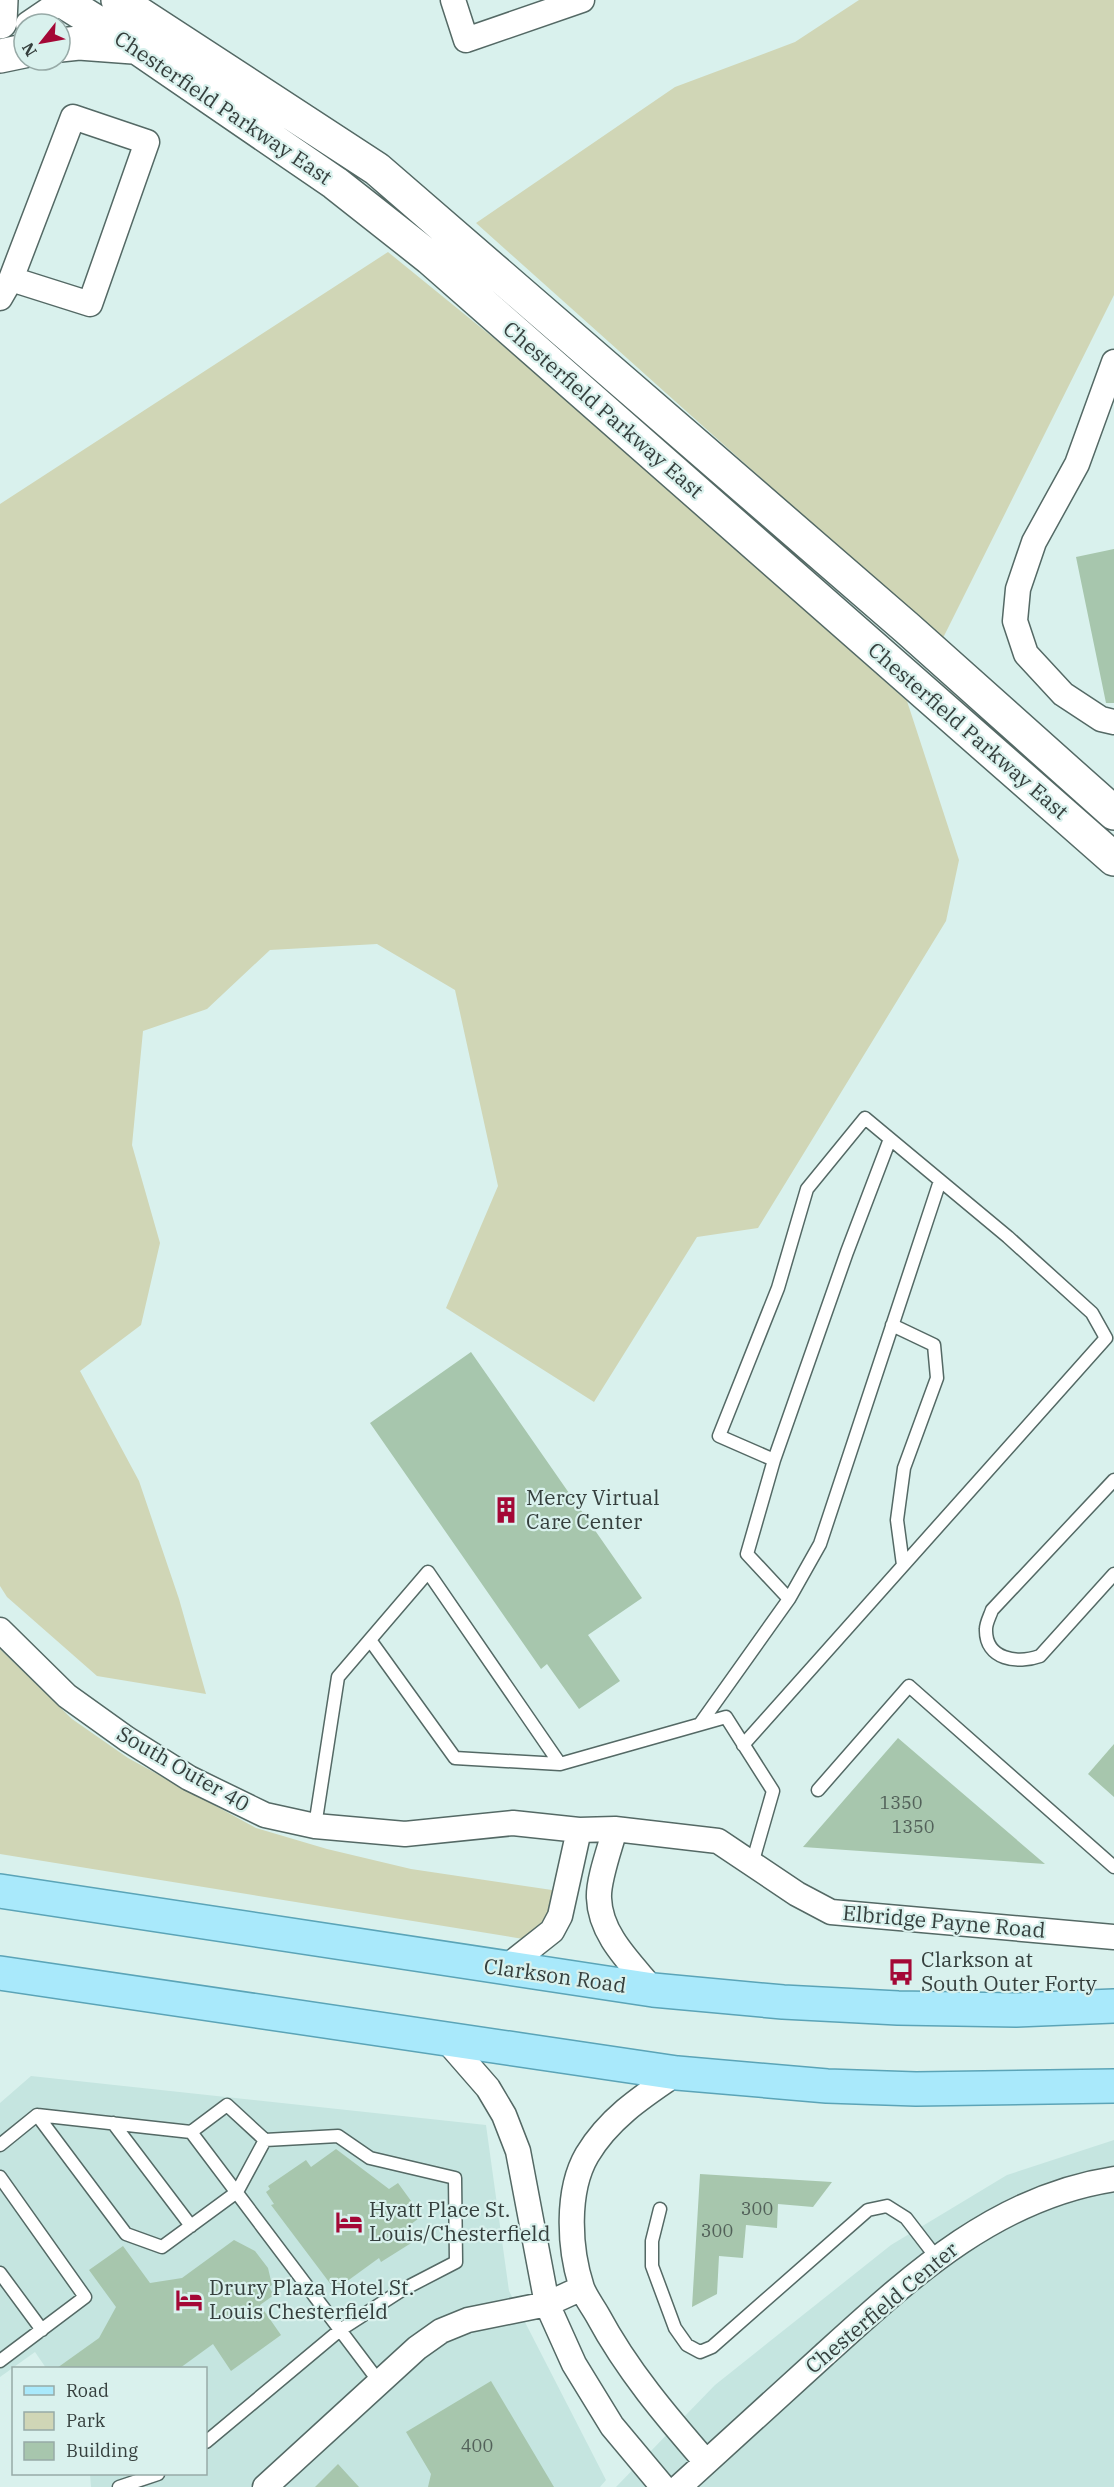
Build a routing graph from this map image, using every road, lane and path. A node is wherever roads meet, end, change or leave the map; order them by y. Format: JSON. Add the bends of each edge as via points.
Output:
{"nodes":[{"id":1,"x":1,"y":0,"type":"edge"},
{"id":2,"x":62,"y":0,"type":"edge"},
{"id":3,"x":118,"y":0,"type":"edge"},
{"id":4,"x":160,"y":0,"type":"edge"},
{"id":5,"x":453,"y":0,"type":"edge"},
{"id":6,"x":582,"y":0,"type":"edge"},
{"id":7,"x":45,"y":12,"type":"edge"},
{"id":8,"x":0,"y":22,"type":"edge"},
{"id":9,"x":72,"y":44,"type":"edge"},
{"id":10,"x":190,"y":47,"type":"junction"},
{"id":11,"x":138,"y":48,"type":"junction"},
{"id":12,"x":5,"y":288,"type":"edge"},
{"id":13,"x":1114,"y":362,"type":"edge"},
{"id":14,"x":1114,"y":722,"type":"edge"},
{"id":15,"x":1114,"y":813,"type":"edge"},
{"id":16,"x":1114,"y":859,"type":"edge"},
{"id":17,"x":890,"y":1139,"type":"junction"},
{"id":18,"x":940,"y":1181,"type":"junction"},
{"id":19,"x":892,"y":1325,"type":"junction"},
{"id":20,"x":774,"y":1460,"type":"junction"},
{"id":21,"x":1114,"y":1480,"type":"edge"},
{"id":22,"x":903,"y":1565,"type":"junction"},
{"id":23,"x":1114,"y":1574,"type":"edge"},
{"id":24,"x":789,"y":1599,"type":"junction"},
{"id":25,"x":0,"y":1630,"type":"edge"},
{"id":26,"x":370,"y":1640,"type":"junction"},
{"id":27,"x":700,"y":1724,"type":"junction"},
{"id":28,"x":743,"y":1745,"type":"junction"},
{"id":29,"x":560,"y":1764,"type":"junction"},
{"id":30,"x":819,"y":1790,"type":"dead end"},
{"id":31,"x":315,"y":1826,"type":"junction"},
{"id":32,"x":615,"y":1829,"type":"junction"},
{"id":33,"x":579,"y":1830,"type":"junction"},
{"id":34,"x":752,"y":1864,"type":"junction"},
{"id":35,"x":1114,"y":1867,"type":"edge"},
{"id":36,"x":0,"y":1891,"type":"edge"},
{"id":37,"x":1114,"y":1937,"type":"edge"},
{"id":38,"x":504,"y":1969,"type":"junction"},
{"id":39,"x":0,"y":1972,"type":"edge"},
{"id":40,"x":653,"y":1990,"type":"junction"},
{"id":41,"x":1113,"y":2006,"type":"edge"},
{"id":42,"x":447,"y":2041,"type":"junction"},
{"id":43,"x":677,"y":2073,"type":"junction"},
{"id":44,"x":1114,"y":2086,"type":"edge"},
{"id":45,"x":37,"y":2115,"type":"junction"},
{"id":46,"x":113,"y":2123,"type":"junction"},
{"id":47,"x":191,"y":2132,"type":"junction"},
{"id":48,"x":265,"y":2140,"type":"junction"},
{"id":49,"x":0,"y":2145,"type":"edge"},
{"id":50,"x":0,"y":2177,"type":"edge"},
{"id":51,"x":1114,"y":2179,"type":"edge"},
{"id":52,"x":237,"y":2192,"type":"junction"},
{"id":53,"x":660,"y":2209,"type":"dead end"},
{"id":54,"x":191,"y":2226,"type":"junction"},
{"id":55,"x":936,"y":2257,"type":"junction"},
{"id":56,"x":0,"y":2273,"type":"edge"},
{"id":57,"x":582,"y":2288,"type":"junction"},
{"id":58,"x":547,"y":2304,"type":"junction"},
{"id":59,"x":42,"y":2330,"type":"junction"},
{"id":60,"x":340,"y":2330,"type":"junction"},
{"id":61,"x":0,"y":2361,"type":"edge"},
{"id":62,"x":380,"y":2383,"type":"junction"},
{"id":63,"x":207,"y":2441,"type":"edge"},
{"id":64,"x":706,"y":2462,"type":"junction"},
{"id":65,"x":155,"y":2475,"type":"edge"},
{"id":66,"x":119,"y":2487,"type":"edge"},
{"id":67,"x":265,"y":2487,"type":"edge"},
{"id":68,"x":663,"y":2487,"type":"edge"},
{"id":69,"x":679,"y":2487,"type":"edge"}],
"edges":[{"from":1,"to":8,"type":"street"},
{"from":2,"to":7,"type":"street"},
{"from":2,"to":11,"type":"street","name":"Chesterfield Parkway East"},
{"from":3,"to":10,"type":"street","name":"Chesterfield Parkway East"},
{"from":4,"to":10,"type":"street"},
{"from":5,"to":6,"type":"street","via":[[466,40]]},
{"from":9,"to":11,"type":"street"},
{"from":10,"to":15,"type":"street","name":"Chesterfield Parkway East","via":[[376,169],[898,620]]},
{"from":11,"to":16,"type":"street","name":"Chesterfield Parkway East","via":[[335,183],[430,258]]},
{"from":12,"to":12,"type":"street","via":[[90,304],[147,142],[72,117]]},
{"from":13,"to":14,"type":"street","via":[[1077,464],[1034,542],[1018,589],[1015,621],[1026,654],[1064,693],[1101,719]]},
{"from":17,"to":18,"type":"lane"},
{"from":17,"to":20,"type":"lane"},
{"from":17,"to":20,"type":"lane","via":[[865,1118],[807,1188],[778,1288],[719,1436]]},
{"from":18,"to":19,"type":"lane"},
{"from":18,"to":22,"type":"lane","via":[[1092,1313],[1106,1338]]},
{"from":19,"to":22,"type":"lane","via":[[934,1345],[937,1377],[904,1468],[897,1520]]},
{"from":19,"to":24,"type":"lane","via":[[820,1544]]},
{"from":20,"to":24,"type":"lane","via":[[747,1554]]},
{"from":21,"to":23,"type":"lane","via":[[992,1610],[986,1629],[992,1648],[1004,1658],[1014,1660],[1040,1656]]},
{"from":22,"to":28,"type":"lane"},
{"from":24,"to":27,"type":"lane"},
{"from":25,"to":31,"type":"street","name":"South Outer 40","via":[[67,1696],[189,1778],[265,1815]]},
{"from":26,"to":29,"type":"lane","via":[[455,1758]]},
{"from":26,"to":29,"type":"lane","via":[[428,1572]]},
{"from":26,"to":31,"type":"lane","via":[[338,1677]]},
{"from":27,"to":28,"type":"lane","via":[[726,1717]]},
{"from":27,"to":29,"type":"lane"},
{"from":28,"to":34,"type":"lane","via":[[773,1791]]},
{"from":30,"to":35,"type":"lane","via":[[909,1686]]},
{"from":31,"to":33,"type":"street","name":"South Outer 40","via":[[405,1834],[513,1823]]},
{"from":32,"to":33,"type":"street","name":"South Outer 40"},
{"from":32,"to":34,"type":"street","name":"Elbridge Payne Road","via":[[718,1841]]},
{"from":32,"to":40,"type":"street","via":[[598,1896],[602,1921],[615,1944]]},
{"from":33,"to":38,"type":"street","via":[[560,1916],[552,1931]]},
{"from":34,"to":37,"type":"street","name":"Elbridge Payne Road","via":[[831,1912]]},
{"from":36,"to":38,"type":"main road","name":"Clarkson Road"},
{"from":38,"to":40,"type":"main road","name":"Clarkson Road"},
{"from":39,"to":42,"type":"main road"},
{"from":40,"to":41,"type":"main road","name":"Clarkson Road","via":[[898,2008],[1016,2010]]},
{"from":42,"to":43,"type":"main road"},
{"from":42,"to":58,"type":"street","via":[[488,2088],[518,2151]]},
{"from":43,"to":44,"type":"main road","via":[[827,2086]]},
{"from":43,"to":57,"type":"street","via":[[632,2104],[586,2156],[574,2190],[571,2228]]},
{"from":45,"to":46,"type":"lane"},
{"from":45,"to":49,"type":"lane"},
{"from":45,"to":54,"type":"lane","via":[[126,2234],[162,2247]]},
{"from":46,"to":47,"type":"lane"},
{"from":46,"to":54,"type":"lane"},
{"from":47,"to":48,"type":"lane","via":[[227,2105]]},
{"from":47,"to":52,"type":"lane"},
{"from":48,"to":52,"type":"lane"},
{"from":48,"to":60,"type":"lane","via":[[338,2136],[370,2158],[455,2178],[456,2262],[402,2290]]},
{"from":50,"to":59,"type":"lane","via":[[85,2297]]},
{"from":51,"to":55,"type":"street","name":"Chesterfield Center","via":[[1014,2210]]},
{"from":52,"to":54,"type":"lane"},
{"from":52,"to":60,"type":"lane"},
{"from":53,"to":55,"type":"lane","via":[[652,2241],[652,2266],[675,2328],[687,2345],[700,2352],[712,2348],[868,2210],[887,2206],[906,2218]]},
{"from":55,"to":64,"type":"street","name":"Chesterfield Center"},
{"from":56,"to":59,"type":"lane"},
{"from":57,"to":58,"type":"street"},
{"from":57,"to":64,"type":"street","via":[[609,2337],[652,2399]]},
{"from":58,"to":62,"type":"street","via":[[468,2320],[441,2331]]},
{"from":58,"to":68,"type":"street","via":[[574,2364],[612,2426]]},
{"from":59,"to":61,"type":"lane"},
{"from":60,"to":62,"type":"lane"},
{"from":60,"to":63,"type":"lane"},
{"from":62,"to":67,"type":"street"},
{"from":64,"to":69,"type":"street","name":"Chesterfield Center"},
{"from":65,"to":66,"type":"lane"}]}
